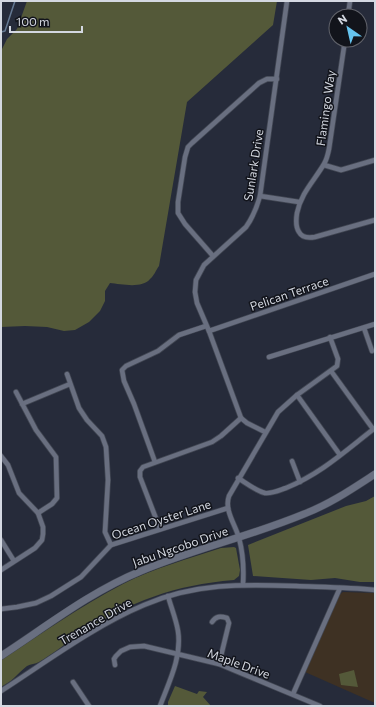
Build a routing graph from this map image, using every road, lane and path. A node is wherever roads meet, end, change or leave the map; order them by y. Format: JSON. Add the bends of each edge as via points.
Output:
{"nodes":[{"id":1,"x":287,"y":1,"type":"edge"},
{"id":2,"x":344,"y":48,"type":"edge"},
{"id":3,"x":277,"y":80,"type":"junction"},
{"id":4,"x":375,"y":160,"type":"edge"},
{"id":5,"x":324,"y":165,"type":"junction"},
{"id":6,"x":260,"y":196,"type":"junction"},
{"id":7,"x":299,"y":202,"type":"junction"},
{"id":8,"x":375,"y":220,"type":"edge"},
{"id":9,"x":213,"y":256,"type":"junction"},
{"id":10,"x":375,"y":274,"type":"edge"},
{"id":11,"x":375,"y":324,"type":"edge"},
{"id":12,"x":206,"y":326,"type":"junction"},
{"id":13,"x":364,"y":328,"type":"junction"},
{"id":14,"x":209,"y":331,"type":"junction"},
{"id":15,"x":330,"y":337,"type":"junction"},
{"id":16,"x":372,"y":351,"type":"dead end"},
{"id":17,"x":269,"y":357,"type":"dead end"},
{"id":18,"x":331,"y":371,"type":"junction"},
{"id":19,"x":67,"y":374,"type":"dead end"},
{"id":20,"x":70,"y":384,"type":"junction"},
{"id":21,"x":16,"y":392,"type":"dead end"},
{"id":22,"x":297,"y":395,"type":"junction"},
{"id":23,"x":22,"y":404,"type":"junction"},
{"id":24,"x":241,"y":418,"type":"junction"},
{"id":25,"x":374,"y":429,"type":"edge"},
{"id":26,"x":265,"y":432,"type":"junction"},
{"id":27,"x":340,"y":455,"type":"junction"},
{"id":28,"x":1,"y":456,"type":"edge"},
{"id":29,"x":292,"y":460,"type":"dead end"},
{"id":30,"x":154,"y":462,"type":"junction"},
{"id":31,"x":375,"y":474,"type":"edge"},
{"id":32,"x":238,"y":478,"type":"junction"},
{"id":33,"x":300,"y":482,"type":"junction"},
{"id":34,"x":228,"y":508,"type":"junction"},
{"id":35,"x":38,"y":512,"type":"junction"},
{"id":36,"x":160,"y":529,"type":"junction"},
{"id":37,"x":239,"y":537,"type":"junction"},
{"id":38,"x":1,"y":540,"type":"edge"},
{"id":39,"x":111,"y":545,"type":"junction"},
{"id":40,"x":14,"y":561,"type":"junction"},
{"id":41,"x":1,"y":570,"type":"edge"},
{"id":42,"x":243,"y":584,"type":"junction"},
{"id":43,"x":340,"y":588,"type":"junction"},
{"id":44,"x":375,"y":590,"type":"edge"},
{"id":45,"x":168,"y":596,"type":"junction"},
{"id":46,"x":1,"y":609,"type":"edge"},
{"id":47,"x":212,"y":622,"type":"dead end"},
{"id":48,"x":178,"y":654,"type":"junction"},
{"id":49,"x":1,"y":656,"type":"edge"},
{"id":50,"x":219,"y":664,"type":"junction"},
{"id":51,"x":115,"y":665,"type":"dead end"},
{"id":52,"x":73,"y":682,"type":"dead end"},
{"id":53,"x":1,"y":691,"type":"edge"},
{"id":54,"x":293,"y":694,"type":"junction"},
{"id":55,"x":89,"y":706,"type":"edge"},
{"id":56,"x":160,"y":706,"type":"edge"},
{"id":57,"x":320,"y":706,"type":"edge"}],
"edges":[{"from":1,"to":3,"type":"street","name":"Sunlark Drive"},
{"from":2,"to":5,"type":"street","name":"Flamingo Way","via":[[331,140]]},
{"from":3,"to":6,"type":"street","name":"Sunlark Drive"},
{"from":3,"to":9,"type":"street","via":[[267,79],[259,83],[192,143],[186,152],[178,213]]},
{"from":4,"to":5,"type":"street","via":[[341,170]]},
{"from":5,"to":7,"type":"street","name":"Flamingo Way"},
{"from":6,"to":7,"type":"street"},
{"from":6,"to":9,"type":"street","name":"Sunlark Drive","via":[[255,212],[246,227]]},
{"from":7,"to":8,"type":"street","via":[[297,228],[302,235],[309,238]]},
{"from":9,"to":12,"type":"street","name":"Sunlark Drive","via":[[200,271],[195,286],[197,303]]},
{"from":10,"to":14,"type":"street","name":"Pelican Terrace"},
{"from":11,"to":13,"type":"street"},
{"from":12,"to":14,"type":"street","name":"Sunlark Drive"},
{"from":12,"to":30,"type":"street","via":[[178,335],[158,351],[122,370]]},
{"from":13,"to":15,"type":"street"},
{"from":13,"to":16,"type":"street"},
{"from":14,"to":24,"type":"street","name":"Sunlark Drive"},
{"from":15,"to":17,"type":"street"},
{"from":15,"to":18,"type":"street","via":[[338,359],[337,366]]},
{"from":18,"to":22,"type":"street"},
{"from":18,"to":25,"type":"street"},
{"from":19,"to":20,"type":"street"},
{"from":20,"to":23,"type":"street"},
{"from":20,"to":39,"type":"street","via":[[82,413],[102,436],[106,447],[108,480],[105,532]]},
{"from":21,"to":23,"type":"street"},
{"from":22,"to":26,"type":"street","via":[[281,408]]},
{"from":22,"to":27,"type":"street"},
{"from":23,"to":35,"type":"street","via":[[36,430],[56,457],[57,498]]},
{"from":24,"to":26,"type":"street"},
{"from":24,"to":30,"type":"street","via":[[217,439]]},
{"from":25,"to":27,"type":"street"},
{"from":26,"to":32,"type":"street"},
{"from":27,"to":33,"type":"street","via":[[323,469]]},
{"from":28,"to":35,"type":"street","via":[[8,465],[19,493]]},
{"from":29,"to":33,"type":"street"},
{"from":30,"to":36,"type":"street","via":[[143,467],[139,473]]},
{"from":31,"to":37,"type":"main road","name":"Jabu Ngcobo Drive","via":[[351,490],[303,515]]},
{"from":32,"to":33,"type":"street","via":[[266,493],[276,492]]},
{"from":32,"to":34,"type":"street","via":[[228,496]]},
{"from":34,"to":36,"type":"street","name":"Ocean Oyster Lane"},
{"from":34,"to":37,"type":"street"},
{"from":35,"to":40,"type":"street","via":[[43,527],[42,540],[35,548]]},
{"from":36,"to":39,"type":"street","name":"Ocean Oyster Lane"},
{"from":37,"to":42,"type":"street","via":[[244,569]]},
{"from":37,"to":49,"type":"main road","name":"Jabu Ngcobo Drive","via":[[183,555],[119,581],[80,603]]},
{"from":38,"to":40,"type":"street"},
{"from":39,"to":46,"type":"street","name":"Ocean Oyster Lane","via":[[81,577],[51,596],[36,603]]},
{"from":40,"to":41,"type":"street"},
{"from":42,"to":43,"type":"street","name":"Trenance Drive"},
{"from":42,"to":45,"type":"street","name":"Trenance Drive","via":[[203,588]]},
{"from":43,"to":44,"type":"street","name":"Trenance Drive"},
{"from":43,"to":54,"type":"street"},
{"from":45,"to":48,"type":"street","via":[[178,631]]},
{"from":45,"to":53,"type":"street","name":"Trenance Drive","via":[[109,621]]},
{"from":47,"to":50,"type":"street","via":[[215,617],[222,616],[229,622]]},
{"from":48,"to":50,"type":"street","name":"Maple Drive"},
{"from":48,"to":51,"type":"street","name":"Maple Drive","via":[[144,646],[130,647],[118,653],[114,659]]},
{"from":48,"to":56,"type":"street"},
{"from":50,"to":54,"type":"street","name":"Maple Drive"},
{"from":52,"to":55,"type":"street"},
{"from":54,"to":57,"type":"street","name":"Maple Drive"}]}
